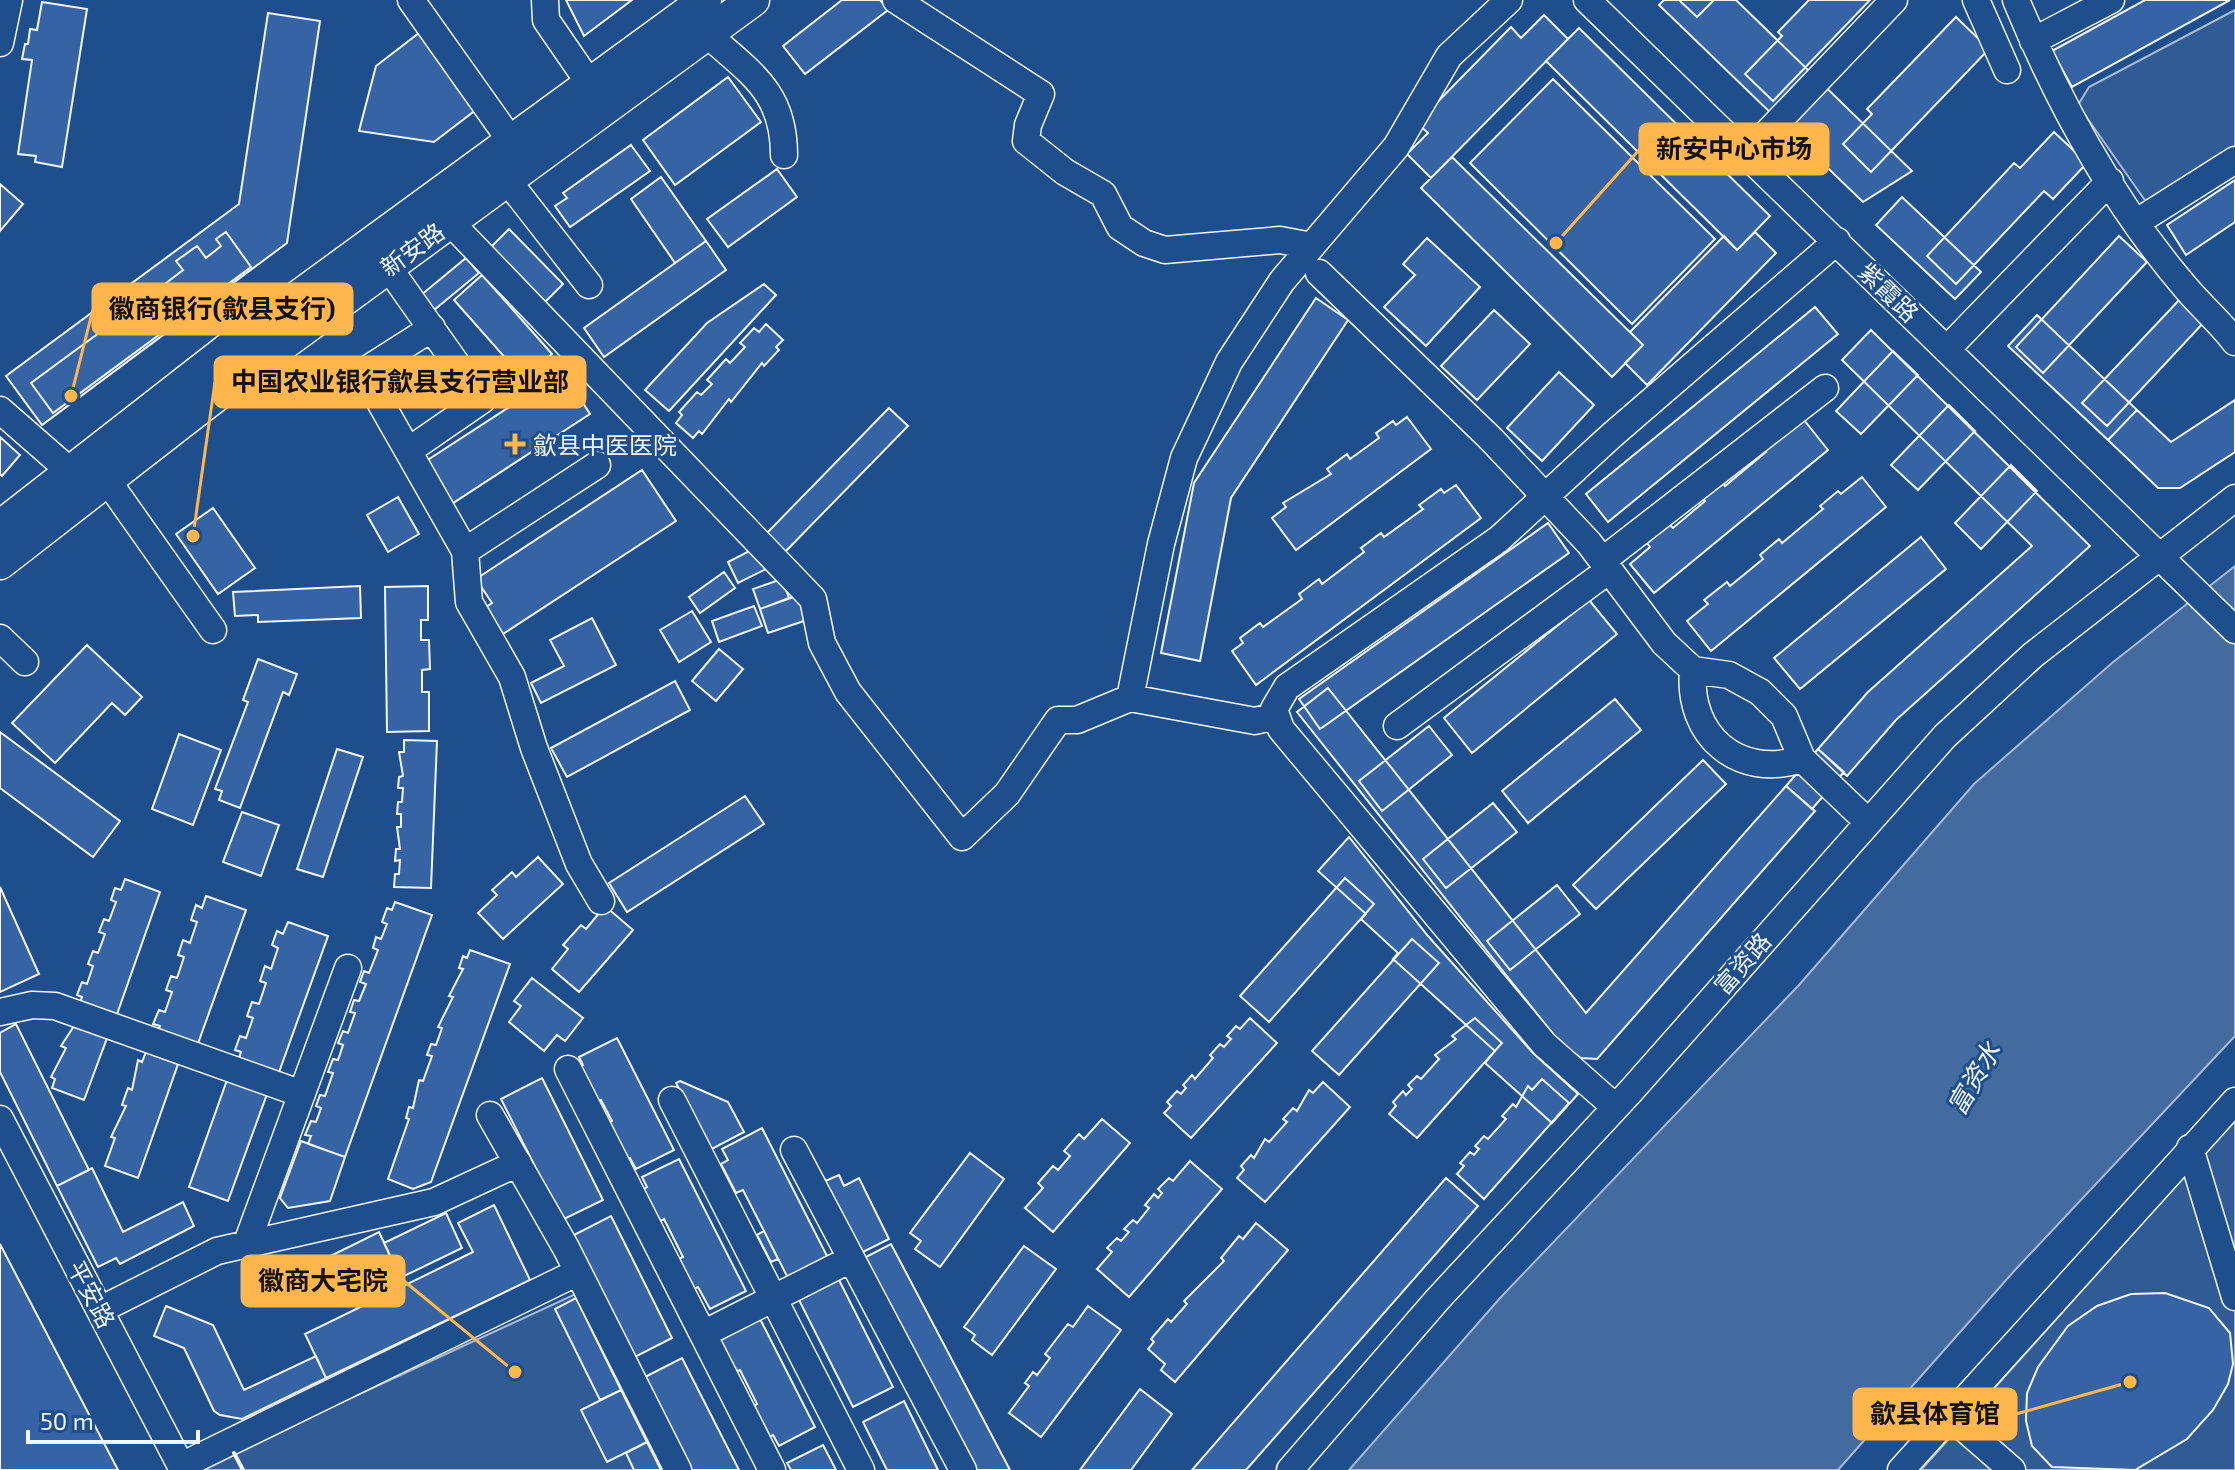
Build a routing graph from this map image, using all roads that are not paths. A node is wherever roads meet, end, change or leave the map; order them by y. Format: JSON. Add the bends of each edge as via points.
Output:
{"nodes":[{"id":1,"x":9,"y":0,"type":"edge"},
{"id":2,"x":411,"y":0,"type":"edge"},
{"id":3,"x":545,"y":0,"type":"edge"},
{"id":4,"x":705,"y":0,"type":"edge"},
{"id":5,"x":753,"y":0,"type":"edge"},
{"id":6,"x":896,"y":0,"type":"edge"},
{"id":7,"x":1509,"y":0,"type":"edge"},
{"id":8,"x":1587,"y":0,"type":"edge"},
{"id":9,"x":1894,"y":0,"type":"edge"},
{"id":10,"x":1976,"y":0,"type":"edge"},
{"id":11,"x":2016,"y":0,"type":"edge"},
{"id":12,"x":2111,"y":0,"type":"edge"},
{"id":13,"x":707,"y":34,"type":"junction"},
{"id":14,"x":2033,"y":41,"type":"junction"},
{"id":15,"x":0,"y":43,"type":"edge"},
{"id":16,"x":2007,"y":70,"type":"dead end"},
{"id":17,"x":590,"y":84,"type":"junction"},
{"id":18,"x":511,"y":141,"type":"junction"},
{"id":19,"x":1747,"y":154,"type":"junction"},
{"id":20,"x":784,"y":155,"type":"dead end"},
{"id":21,"x":2235,"y":160,"type":"edge"},
{"id":22,"x":507,"y":180,"type":"junction"},
{"id":23,"x":2110,"y":181,"type":"junction"},
{"id":24,"x":450,"y":222,"type":"junction"},
{"id":25,"x":2137,"y":222,"type":"junction"},
{"id":26,"x":1837,"y":241,"type":"junction"},
{"id":27,"x":1312,"y":246,"type":"junction"},
{"id":28,"x":388,"y":267,"type":"junction"},
{"id":29,"x":1319,"y":273,"type":"dead end"},
{"id":30,"x":589,"y":285,"type":"dead end"},
{"id":31,"x":432,"y":328,"type":"junction"},
{"id":32,"x":2235,"y":342,"type":"edge"},
{"id":33,"x":1948,"y":348,"type":"junction"},
{"id":34,"x":1825,"y":388,"type":"dead end"},
{"id":35,"x":0,"y":410,"type":"edge"},
{"id":36,"x":408,"y":451,"type":"junction"},
{"id":37,"x":597,"y":465,"type":"dead end"},
{"id":38,"x":71,"y":472,"type":"junction"},
{"id":39,"x":107,"y":480,"type":"junction"},
{"id":40,"x":1545,"y":496,"type":"junction"},
{"id":41,"x":2235,"y":498,"type":"edge"},
{"id":42,"x":5,"y":515,"type":"edge"},
{"id":43,"x":465,"y":551,"type":"junction"},
{"id":44,"x":2160,"y":555,"type":"junction"},
{"id":45,"x":0,"y":563,"type":"edge"},
{"id":46,"x":1606,"y":565,"type":"junction"},
{"id":47,"x":213,"y":630,"type":"dead end"},
{"id":48,"x":2235,"y":630,"type":"edge"},
{"id":49,"x":0,"y":638,"type":"edge"},
{"id":50,"x":25,"y":662,"type":"dead end"},
{"id":51,"x":1693,"y":670,"type":"junction"},
{"id":52,"x":1130,"y":698,"type":"junction"},
{"id":53,"x":1275,"y":716,"type":"junction"},
{"id":54,"x":1397,"y":726,"type":"dead end"},
{"id":55,"x":1802,"y":759,"type":"junction"},
{"id":56,"x":1867,"y":821,"type":"junction"},
{"id":57,"x":601,"y":901,"type":"dead end"},
{"id":58,"x":348,"y":968,"type":"dead end"},
{"id":59,"x":0,"y":1012,"type":"edge"},
{"id":60,"x":568,"y":1069,"type":"dead end"},
{"id":61,"x":302,"y":1094,"type":"junction"},
{"id":62,"x":672,"y":1100,"type":"dead end"},
{"id":63,"x":2235,"y":1101,"type":"edge"},
{"id":64,"x":1615,"y":1107,"type":"junction"},
{"id":65,"x":490,"y":1115,"type":"dead end"},
{"id":66,"x":0,"y":1119,"type":"edge"},
{"id":67,"x":2190,"y":1148,"type":"junction"},
{"id":68,"x":794,"y":1150,"type":"dead end"},
{"id":69,"x":518,"y":1163,"type":"junction"},
{"id":70,"x":247,"y":1243,"type":"junction"},
{"id":71,"x":851,"y":1259,"type":"junction"},
{"id":72,"x":578,"y":1272,"type":"junction"},
{"id":73,"x":2235,"y":1297,"type":"edge"},
{"id":74,"x":773,"y":1298,"type":"junction"},
{"id":75,"x":100,"y":1310,"type":"junction"},
{"id":76,"x":703,"y":1334,"type":"junction"},
{"id":77,"x":1950,"y":1416,"type":"junction"},
{"id":78,"x":182,"y":1468,"type":"edge"},
{"id":79,"x":678,"y":1470,"type":"edge"},
{"id":80,"x":772,"y":1470,"type":"edge"},
{"id":81,"x":861,"y":1470,"type":"edge"},
{"id":82,"x":963,"y":1470,"type":"edge"},
{"id":83,"x":1290,"y":1470,"type":"edge"},
{"id":84,"x":1901,"y":1470,"type":"edge"},
{"id":85,"x":2012,"y":1470,"type":"edge"}],
"edges":[{"from":1,"to":15,"type":"street"},
{"from":2,"to":18,"type":"street"},
{"from":3,"to":17,"type":"street","via":[[546,20]]},
{"from":4,"to":17,"type":"main road","name":"新安路"},
{"from":5,"to":13,"type":"main road","name":"新安路"},
{"from":6,"to":27,"type":"street","via":[[1041,94],[1026,141],[1103,194],[1120,227],[1144,243],[1165,250],[1280,240]]},
{"from":7,"to":27,"type":"street","via":[[1449,56],[1396,147]]},
{"from":8,"to":19,"type":"street","name":"紫霞路"},
{"from":9,"to":19,"type":"street"},
{"from":10,"to":16,"type":"street"},
{"from":11,"to":14,"type":"street"},
{"from":12,"to":14,"type":"street"},
{"from":13,"to":20,"type":"street","via":[[767,88],[784,128]]},
{"from":13,"to":22,"type":"main road","name":"新安路"},
{"from":14,"to":23,"type":"street"},
{"from":17,"to":18,"type":"main road","name":"新安路"},
{"from":18,"to":38,"type":"main road","name":"新安路","via":[[250,332]]},
{"from":19,"to":26,"type":"street","name":"紫霞路"},
{"from":21,"to":25,"type":"street"},
{"from":22,"to":24,"type":"main road","name":"新安路"},
{"from":22,"to":30,"type":"street"},
{"from":23,"to":25,"type":"street"},
{"from":23,"to":33,"type":"street"},
{"from":24,"to":28,"type":"main road","name":"新安路"},
{"from":24,"to":52,"type":"street","via":[[813,599],[822,643],[848,692],[962,837],[1007,794],[1058,720],[1077,720]]},
{"from":25,"to":32,"type":"street"},
{"from":26,"to":33,"type":"street","name":"紫霞路"},
{"from":26,"to":40,"type":"street"},
{"from":27,"to":52,"type":"street","via":[[1282,281],[1229,362],[1184,458]]},
{"from":28,"to":31,"type":"street"},
{"from":28,"to":39,"type":"main road","name":"新安路"},
{"from":29,"to":40,"type":"street"},
{"from":31,"to":36,"type":"street","via":[[363,372]]},
{"from":31,"to":36,"type":"street","via":[[482,400]]},
{"from":33,"to":44,"type":"street","name":"紫霞路"},
{"from":34,"to":46,"type":"street"},
{"from":35,"to":38,"type":"street"},
{"from":36,"to":43,"type":"street"},
{"from":37,"to":43,"type":"street"},
{"from":38,"to":42,"type":"main road","name":"新安路"},
{"from":39,"to":45,"type":"main road","name":"新安路"},
{"from":39,"to":47,"type":"street"},
{"from":40,"to":46,"type":"street"},
{"from":40,"to":53,"type":"street","via":[[1499,539],[1287,687]]},
{"from":41,"to":44,"type":"street","name":"富资路"},
{"from":43,"to":57,"type":"street","via":[[469,602],[512,677],[579,864]]},
{"from":44,"to":48,"type":"street","name":"紫霞路"},
{"from":44,"to":56,"type":"street","name":"富资路","via":[[1988,695]]},
{"from":46,"to":51,"type":"street","via":[[1664,643]]},
{"from":46,"to":54,"type":"street"},
{"from":49,"to":50,"type":"street"},
{"from":51,"to":55,"type":"street","via":[[1729,675],[1760,692],[1792,730]]},
{"from":51,"to":55,"type":"street","via":[[1697,714],[1726,751],[1771,766]]},
{"from":52,"to":53,"type":"street","via":[[1255,721]]},
{"from":53,"to":64,"type":"street","via":[[1544,1044]]},
{"from":55,"to":56,"type":"street"},
{"from":56,"to":64,"type":"street","name":"富资路"},
{"from":58,"to":61,"type":"street"},
{"from":59,"to":61,"type":"street","via":[[55,1006]]},
{"from":60,"to":76,"type":"street"},
{"from":61,"to":70,"type":"street"},
{"from":62,"to":74,"type":"street"},
{"from":63,"to":67,"type":"street"},
{"from":64,"to":83,"type":"street","name":"富资路"},
{"from":65,"to":69,"type":"street"},
{"from":66,"to":75,"type":"street","name":"平安路"},
{"from":67,"to":73,"type":"street"},
{"from":67,"to":77,"type":"street"},
{"from":68,"to":71,"type":"street"},
{"from":69,"to":70,"type":"street","via":[[434,1202]]},
{"from":69,"to":72,"type":"street"},
{"from":70,"to":75,"type":"street","via":[[198,1258]]},
{"from":71,"to":74,"type":"street"},
{"from":71,"to":82,"type":"street"},
{"from":72,"to":78,"type":"street"},
{"from":72,"to":79,"type":"street"},
{"from":74,"to":76,"type":"street"},
{"from":74,"to":81,"type":"street"},
{"from":75,"to":78,"type":"street","name":"平安路"},
{"from":76,"to":80,"type":"street"},
{"from":77,"to":84,"type":"street"},
{"from":77,"to":85,"type":"street"}]}
